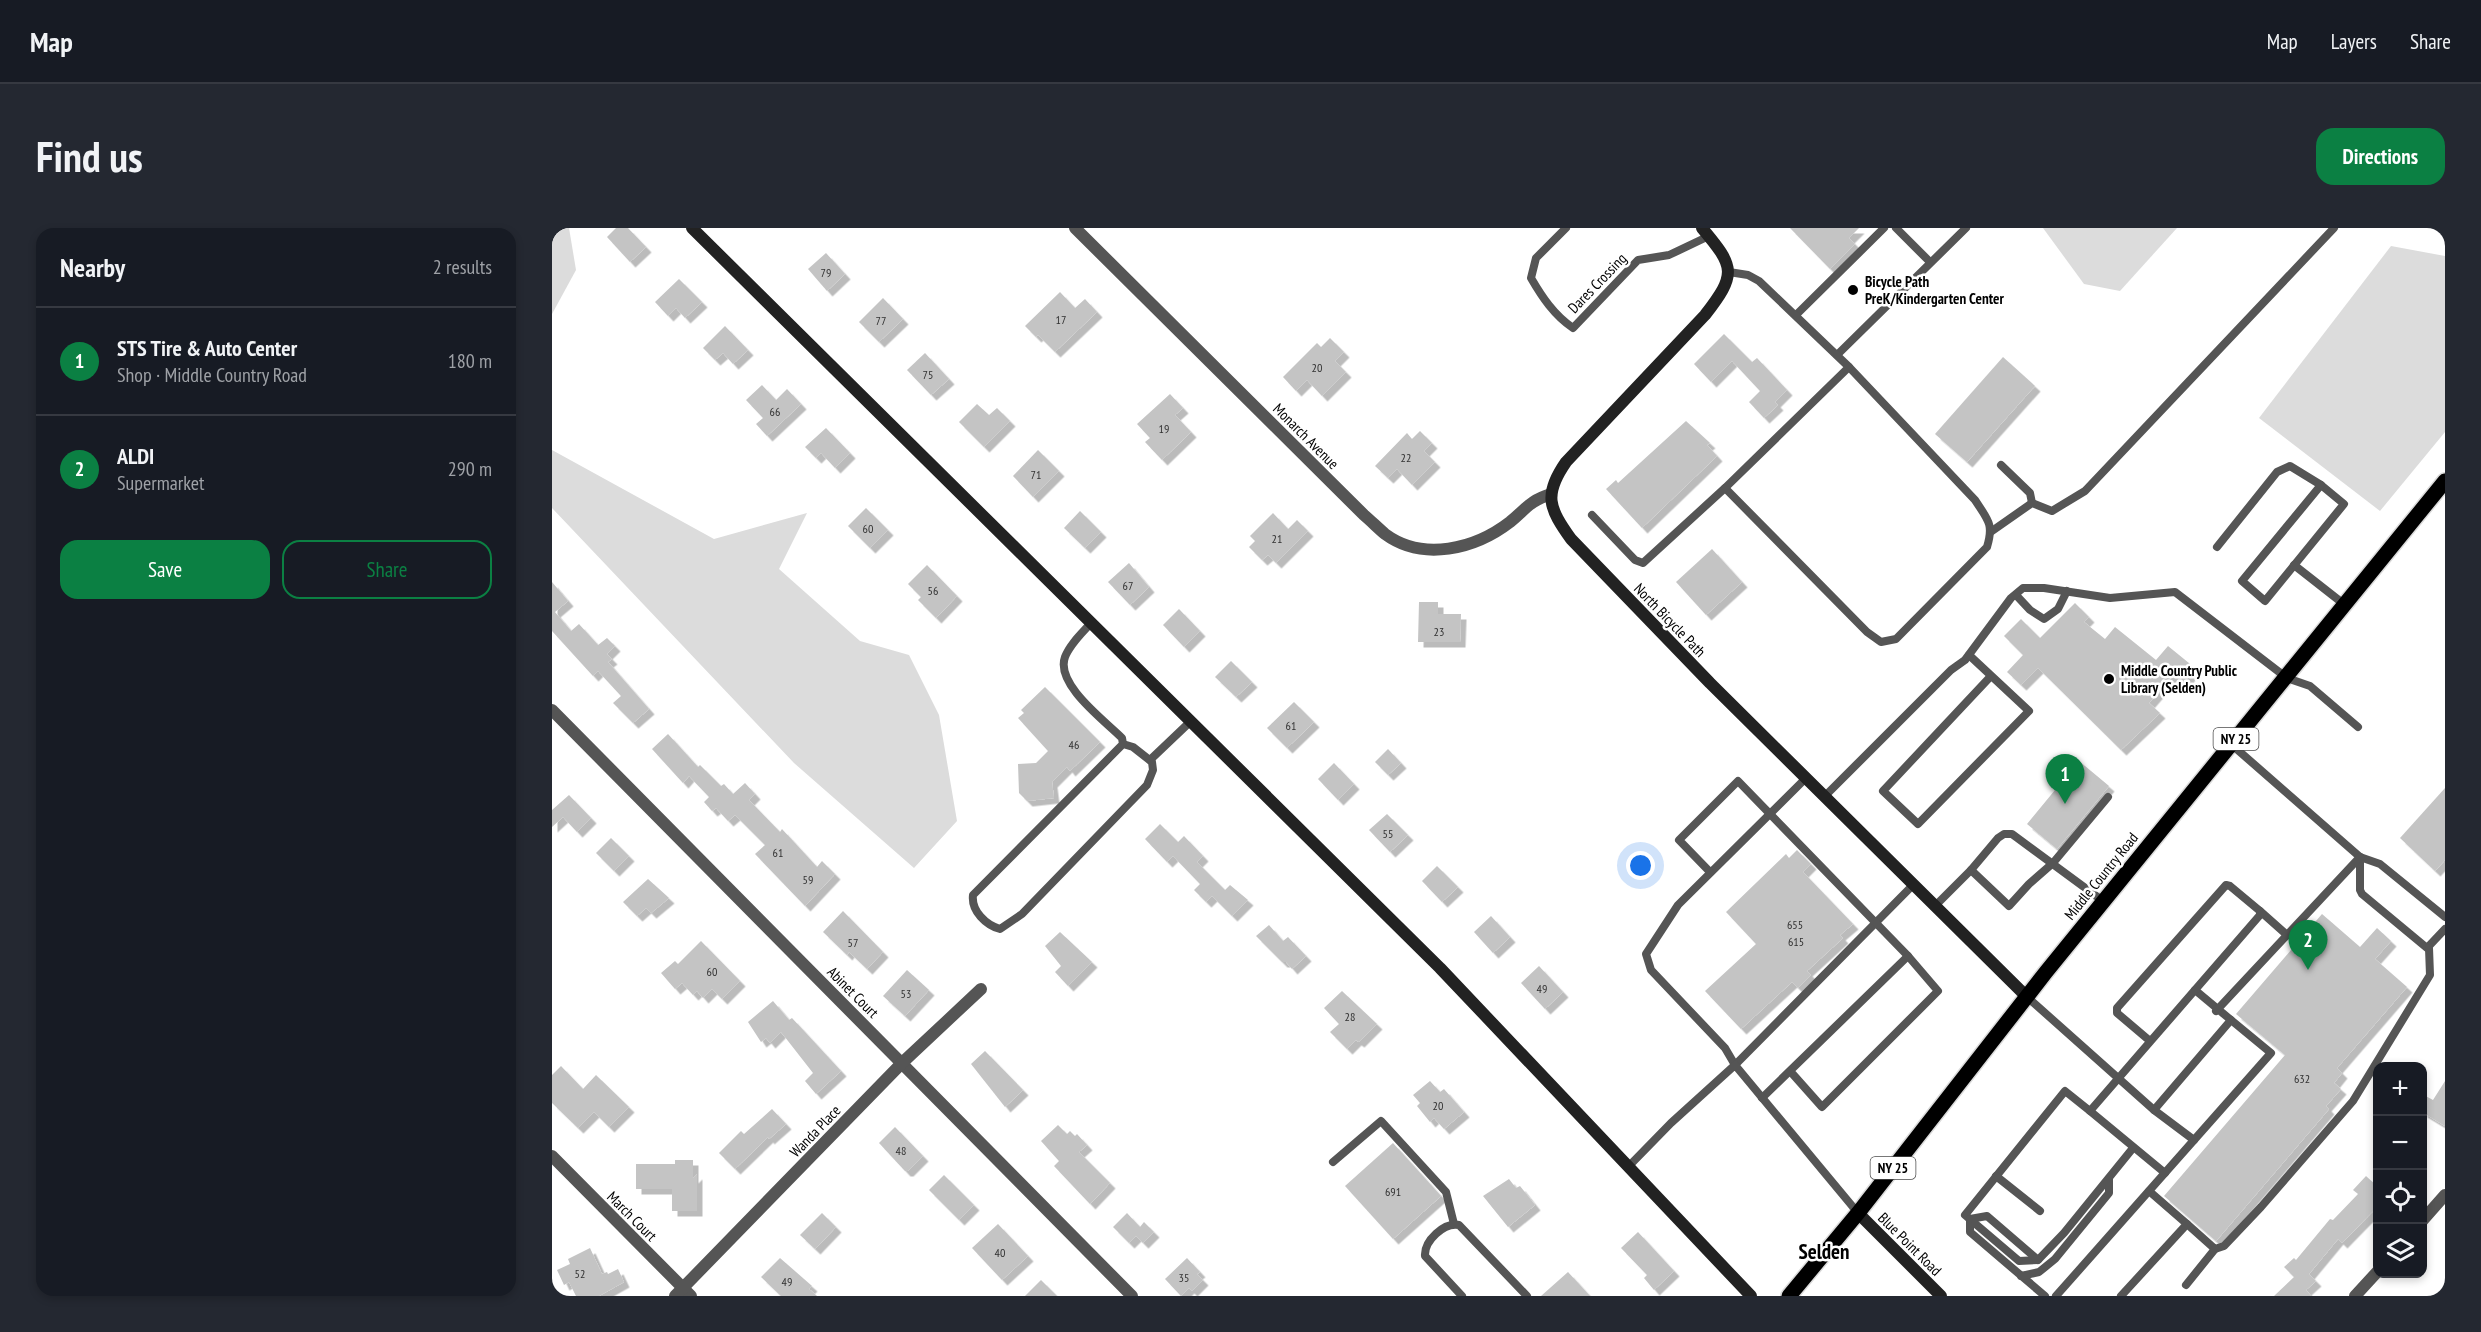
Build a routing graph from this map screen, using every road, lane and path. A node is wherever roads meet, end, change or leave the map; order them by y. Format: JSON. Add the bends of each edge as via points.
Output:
{"nodes":[{"id":1,"x":692,"y":228,"type":"edge"},
{"id":2,"x":1075,"y":228,"type":"edge"},
{"id":3,"x":1566,"y":228,"type":"edge"},
{"id":4,"x":1884,"y":228,"type":"edge"},
{"id":5,"x":1896,"y":228,"type":"edge"},
{"id":6,"x":1966,"y":228,"type":"edge"},
{"id":7,"x":2334,"y":228,"type":"edge"},
{"id":8,"x":1706,"y":232,"type":"edge"},
{"id":9,"x":1930,"y":262,"type":"junction"},
{"id":10,"x":1730,"y":272,"type":"junction"},
{"id":11,"x":1796,"y":315,"type":"junction"},
{"id":12,"x":1837,"y":355,"type":"junction"},
{"id":13,"x":1849,"y":367,"type":"junction"},
{"id":14,"x":2001,"y":465,"type":"dead end"},
{"id":15,"x":2445,"y":481,"type":"edge"},
{"id":16,"x":2320,"y":485,"type":"junction"},
{"id":17,"x":1725,"y":488,"type":"junction"},
{"id":18,"x":1551,"y":494,"type":"junction"},
{"id":19,"x":2032,"y":503,"type":"junction"},
{"id":20,"x":1592,"y":515,"type":"dead end"},
{"id":21,"x":1992,"y":531,"type":"junction"},
{"id":22,"x":2217,"y":547,"type":"dead end"},
{"id":23,"x":2294,"y":565,"type":"junction"},
{"id":24,"x":2067,"y":591,"type":"junction"},
{"id":25,"x":2016,"y":595,"type":"junction"},
{"id":26,"x":2345,"y":605,"type":"junction"},
{"id":27,"x":1091,"y":623,"type":"junction"},
{"id":28,"x":1969,"y":655,"type":"junction"},
{"id":29,"x":1991,"y":676,"type":"junction"},
{"id":30,"x":2287,"y":678,"type":"junction"},
{"id":31,"x":552,"y":710,"type":"edge"},
{"id":32,"x":1191,"y":721,"type":"junction"},
{"id":33,"x":2358,"y":727,"type":"dead end"},
{"id":34,"x":1123,"y":744,"type":"junction"},
{"id":35,"x":2232,"y":745,"type":"junction"},
{"id":36,"x":1150,"y":760,"type":"junction"},
{"id":37,"x":1806,"y":778,"type":"junction"},
{"id":38,"x":1824,"y":796,"type":"junction"},
{"id":39,"x":2108,"y":797,"type":"dead end"},
{"id":40,"x":1768,"y":815,"type":"junction"},
{"id":41,"x":2360,"y":857,"type":"junction"},
{"id":42,"x":2053,"y":863,"type":"junction"},
{"id":43,"x":1971,"y":870,"type":"junction"},
{"id":44,"x":1710,"y":872,"type":"junction"},
{"id":45,"x":1913,"y":885,"type":"junction"},
{"id":46,"x":2103,"y":902,"type":"junction"},
{"id":47,"x":1934,"y":906,"type":"junction"},
{"id":48,"x":2260,"y":911,"type":"junction"},
{"id":49,"x":2445,"y":917,"type":"edge"},
{"id":50,"x":1875,"y":924,"type":"junction"},
{"id":51,"x":2445,"y":929,"type":"edge"},
{"id":52,"x":2287,"y":934,"type":"junction"},
{"id":53,"x":2429,"y":948,"type":"junction"},
{"id":54,"x":1908,"y":956,"type":"junction"},
{"id":55,"x":981,"y":989,"type":"dead end"},
{"id":56,"x":2194,"y":990,"type":"junction"},
{"id":57,"x":2026,"y":996,"type":"junction"},
{"id":58,"x":2216,"y":1011,"type":"junction"},
{"id":59,"x":2231,"y":1020,"type":"junction"},
{"id":60,"x":2150,"y":1041,"type":"junction"},
{"id":61,"x":902,"y":1063,"type":"junction"},
{"id":62,"x":1735,"y":1065,"type":"junction"},
{"id":63,"x":1790,"y":1071,"type":"junction"},
{"id":64,"x":2118,"y":1078,"type":"junction"},
{"id":65,"x":1762,"y":1098,"type":"junction"},
{"id":66,"x":2090,"y":1110,"type":"junction"},
{"id":67,"x":2154,"y":1110,"type":"junction"},
{"id":68,"x":2194,"y":1140,"type":"junction"},
{"id":69,"x":2133,"y":1148,"type":"junction"},
{"id":70,"x":552,"y":1156,"type":"edge"},
{"id":71,"x":1333,"y":1162,"type":"dead end"},
{"id":72,"x":1628,"y":1167,"type":"junction"},
{"id":73,"x":2164,"y":1173,"type":"junction"},
{"id":74,"x":1996,"y":1176,"type":"junction"},
{"id":75,"x":2109,"y":1179,"type":"junction"},
{"id":76,"x":2149,"y":1191,"type":"junction"},
{"id":77,"x":2445,"y":1195,"type":"edge"},
{"id":78,"x":2040,"y":1211,"type":"dead end"},
{"id":79,"x":1858,"y":1213,"type":"junction"},
{"id":80,"x":2427,"y":1215,"type":"edge"},
{"id":81,"x":1968,"y":1217,"type":"junction"},
{"id":82,"x":1454,"y":1224,"type":"junction"},
{"id":83,"x":2187,"y":1224,"type":"junction"},
{"id":84,"x":2216,"y":1249,"type":"junction"},
{"id":85,"x":2038,"y":1260,"type":"junction"},
{"id":86,"x":2021,"y":1275,"type":"junction"},
{"id":87,"x":2373,"y":1276,"type":"edge"},
{"id":88,"x":2186,"y":1285,"type":"dead end"},
{"id":89,"x":683,"y":1294,"type":"edge"},
{"id":90,"x":1132,"y":1296,"type":"edge"},
{"id":91,"x":1462,"y":1296,"type":"edge"},
{"id":92,"x":1527,"y":1296,"type":"edge"},
{"id":93,"x":1750,"y":1296,"type":"edge"},
{"id":94,"x":1789,"y":1296,"type":"edge"},
{"id":95,"x":1941,"y":1296,"type":"edge"},
{"id":96,"x":2045,"y":1296,"type":"edge"},
{"id":97,"x":2056,"y":1296,"type":"edge"},
{"id":98,"x":2121,"y":1296,"type":"edge"},
{"id":99,"x":2355,"y":1296,"type":"edge"}],
"edges":[{"from":1,"to":27,"type":"street"},
{"from":2,"to":18,"type":"street","name":"Monarch Avenue","via":[[1387,535],[1436,551],[1461,546],[1483,539],[1534,500]]},
{"from":3,"to":8,"type":"lane","name":"Dares Crossing","via":[[1536,258],[1531,278],[1541,297],[1573,328],[1638,260],[1669,255]]},
{"from":4,"to":11,"type":"lane"},
{"from":5,"to":9,"type":"lane"},
{"from":6,"to":9,"type":"lane"},
{"from":7,"to":19,"type":"lane","via":[[2085,491],[2052,511]]},
{"from":8,"to":10,"type":"street","via":[[1723,253]]},
{"from":9,"to":12,"type":"lane"},
{"from":10,"to":11,"type":"lane","via":[[1759,281]]},
{"from":10,"to":18,"type":"street","via":[[1724,292],[1706,315],[1566,462],[1554,480]]},
{"from":11,"to":12,"type":"lane"},
{"from":12,"to":13,"type":"lane"},
{"from":13,"to":17,"type":"lane"},
{"from":13,"to":21,"type":"lane","via":[[1975,501],[1990,521]]},
{"from":14,"to":19,"type":"lane","via":[[2030,493]]},
{"from":15,"to":26,"type":"main road","name":"Middle Country Road","number":"NY 25"},
{"from":16,"to":22,"type":"lane","via":[[2290,466],[2277,472]]},
{"from":16,"to":23,"type":"lane","via":[[2344,504]]},
{"from":16,"to":23,"type":"lane","via":[[2242,581],[2265,601]]},
{"from":17,"to":20,"type":"lane","via":[[1643,564]]},
{"from":17,"to":21,"type":"lane","via":[[1881,642],[1896,639],[1988,547]]},
{"from":18,"to":37,"type":"street","name":"North Bicycle Path","via":[[1554,515],[1571,539]]},
{"from":19,"to":21,"type":"lane"},
{"from":23,"to":26,"type":"lane"},
{"from":24,"to":25,"type":"lane","via":[[2023,588]]},
{"from":24,"to":25,"type":"lane","via":[[2058,609],[2044,619]]},
{"from":24,"to":30,"type":"lane","via":[[2110,598],[2175,592]]},
{"from":25,"to":28,"type":"lane"},
{"from":26,"to":30,"type":"main road","name":"Middle Country Road","number":"NY 25"},
{"from":27,"to":32,"type":"street"},
{"from":27,"to":34,"type":"lane","via":[[1071,647],[1063,669],[1066,680],[1122,738]]},
{"from":28,"to":29,"type":"lane"},
{"from":28,"to":38,"type":"lane"},
{"from":29,"to":29,"type":"lane","via":[[2029,711],[1918,824],[1883,791]]},
{"from":30,"to":33,"type":"lane","via":[[2310,686]]},
{"from":30,"to":35,"type":"main road","name":"Middle Country Road","number":"NY 25"},
{"from":31,"to":61,"type":"street","name":"Abinet Court"},
{"from":32,"to":36,"type":"lane"},
{"from":32,"to":72,"type":"street","via":[[1440,968]]},
{"from":34,"to":36,"type":"lane"},
{"from":34,"to":36,"type":"lane","via":[[973,895],[975,910],[993,927],[1000,929],[1022,914],[1147,785],[1153,770]]},
{"from":35,"to":41,"type":"lane"},
{"from":35,"to":46,"type":"main road","name":"Middle Country Road","number":"NY 25"},
{"from":37,"to":38,"type":"street","name":"North Bicycle Path"},
{"from":37,"to":40,"type":"lane"},
{"from":38,"to":45,"type":"street","name":"North Bicycle Path"},
{"from":39,"to":42,"type":"lane"},
{"from":40,"to":44,"type":"lane"},
{"from":40,"to":44,"type":"lane","via":[[1738,781],[1679,840]]},
{"from":40,"to":50,"type":"lane"},
{"from":41,"to":49,"type":"lane","via":[[2380,864]]},
{"from":41,"to":52,"type":"lane"},
{"from":41,"to":53,"type":"lane","via":[[2360,890]]},
{"from":42,"to":43,"type":"lane","via":[[2019,837],[2004,834]]},
{"from":42,"to":43,"type":"lane","via":[[2009,906]]},
{"from":42,"to":46,"type":"lane"},
{"from":43,"to":47,"type":"lane"},
{"from":44,"to":62,"type":"lane","via":[[1678,905],[1646,954],[1651,970],[1725,1048]]},
{"from":45,"to":47,"type":"street","name":"North Bicycle Path"},
{"from":45,"to":50,"type":"lane"},
{"from":46,"to":57,"type":"main road","name":"Middle Country Road","number":"NY 25"},
{"from":47,"to":57,"type":"street","name":"North Bicycle Path"},
{"from":48,"to":52,"type":"lane"},
{"from":48,"to":56,"type":"lane"},
{"from":48,"to":60,"type":"lane","via":[[2226,885],[2117,1008],[2117,1013]]},
{"from":50,"to":54,"type":"lane"},
{"from":50,"to":62,"type":"lane"},
{"from":51,"to":53,"type":"lane"},
{"from":52,"to":58,"type":"lane"},
{"from":53,"to":84,"type":"lane","via":[[2430,975],[2353,1101],[2261,1207],[2224,1246]]},
{"from":54,"to":63,"type":"lane"},
{"from":54,"to":63,"type":"lane","via":[[1938,991],[1822,1107]]},
{"from":55,"to":61,"type":"street","name":"Wanda Place"},
{"from":56,"to":58,"type":"lane"},
{"from":56,"to":60,"type":"lane"},
{"from":57,"to":64,"type":"lane"},
{"from":57,"to":79,"type":"main road","name":"Middle Country Road","number":"NY 25"},
{"from":58,"to":59,"type":"lane"},
{"from":59,"to":67,"type":"lane"},
{"from":59,"to":68,"type":"lane","via":[[2271,1053]]},
{"from":60,"to":64,"type":"lane"},
{"from":61,"to":89,"type":"street","name":"Wanda Place"},
{"from":61,"to":90,"type":"street","name":"Abinet Court"},
{"from":62,"to":65,"type":"lane"},
{"from":62,"to":72,"type":"lane"},
{"from":63,"to":65,"type":"lane"},
{"from":64,"to":66,"type":"lane"},
{"from":64,"to":67,"type":"lane"},
{"from":65,"to":79,"type":"lane"},
{"from":66,"to":69,"type":"lane"},
{"from":66,"to":74,"type":"lane","via":[[2065,1091]]},
{"from":67,"to":68,"type":"lane"},
{"from":68,"to":73,"type":"lane"},
{"from":69,"to":73,"type":"lane"},
{"from":69,"to":75,"type":"lane"},
{"from":70,"to":89,"type":"street","name":"March Court"},
{"from":71,"to":82,"type":"lane","via":[[1381,1120],[1446,1192]]},
{"from":72,"to":93,"type":"street"},
{"from":73,"to":76,"type":"lane"},
{"from":74,"to":78,"type":"lane"},
{"from":74,"to":81,"type":"lane"},
{"from":75,"to":85,"type":"lane"},
{"from":75,"to":86,"type":"lane","via":[[2109,1193],[2055,1259],[2039,1272]]},
{"from":76,"to":83,"type":"lane"},
{"from":76,"to":97,"type":"lane"},
{"from":77,"to":80,"type":"street"},
{"from":79,"to":94,"type":"main road","name":"Middle Country Road","number":"NY 25"},
{"from":79,"to":95,"type":"street","name":"Blue Point Road"},
{"from":81,"to":85,"type":"lane","via":[[1987,1216]]},
{"from":81,"to":85,"type":"lane","via":[[2019,1261]]},
{"from":81,"to":86,"type":"lane","via":[[1970,1232]]},
{"from":82,"to":91,"type":"lane","via":[[1427,1243],[1425,1256]]},
{"from":82,"to":92,"type":"lane"},
{"from":83,"to":84,"type":"lane"},
{"from":83,"to":98,"type":"lane"},
{"from":84,"to":88,"type":"lane"},
{"from":86,"to":96,"type":"lane"},
{"from":87,"to":99,"type":"street"}]}
